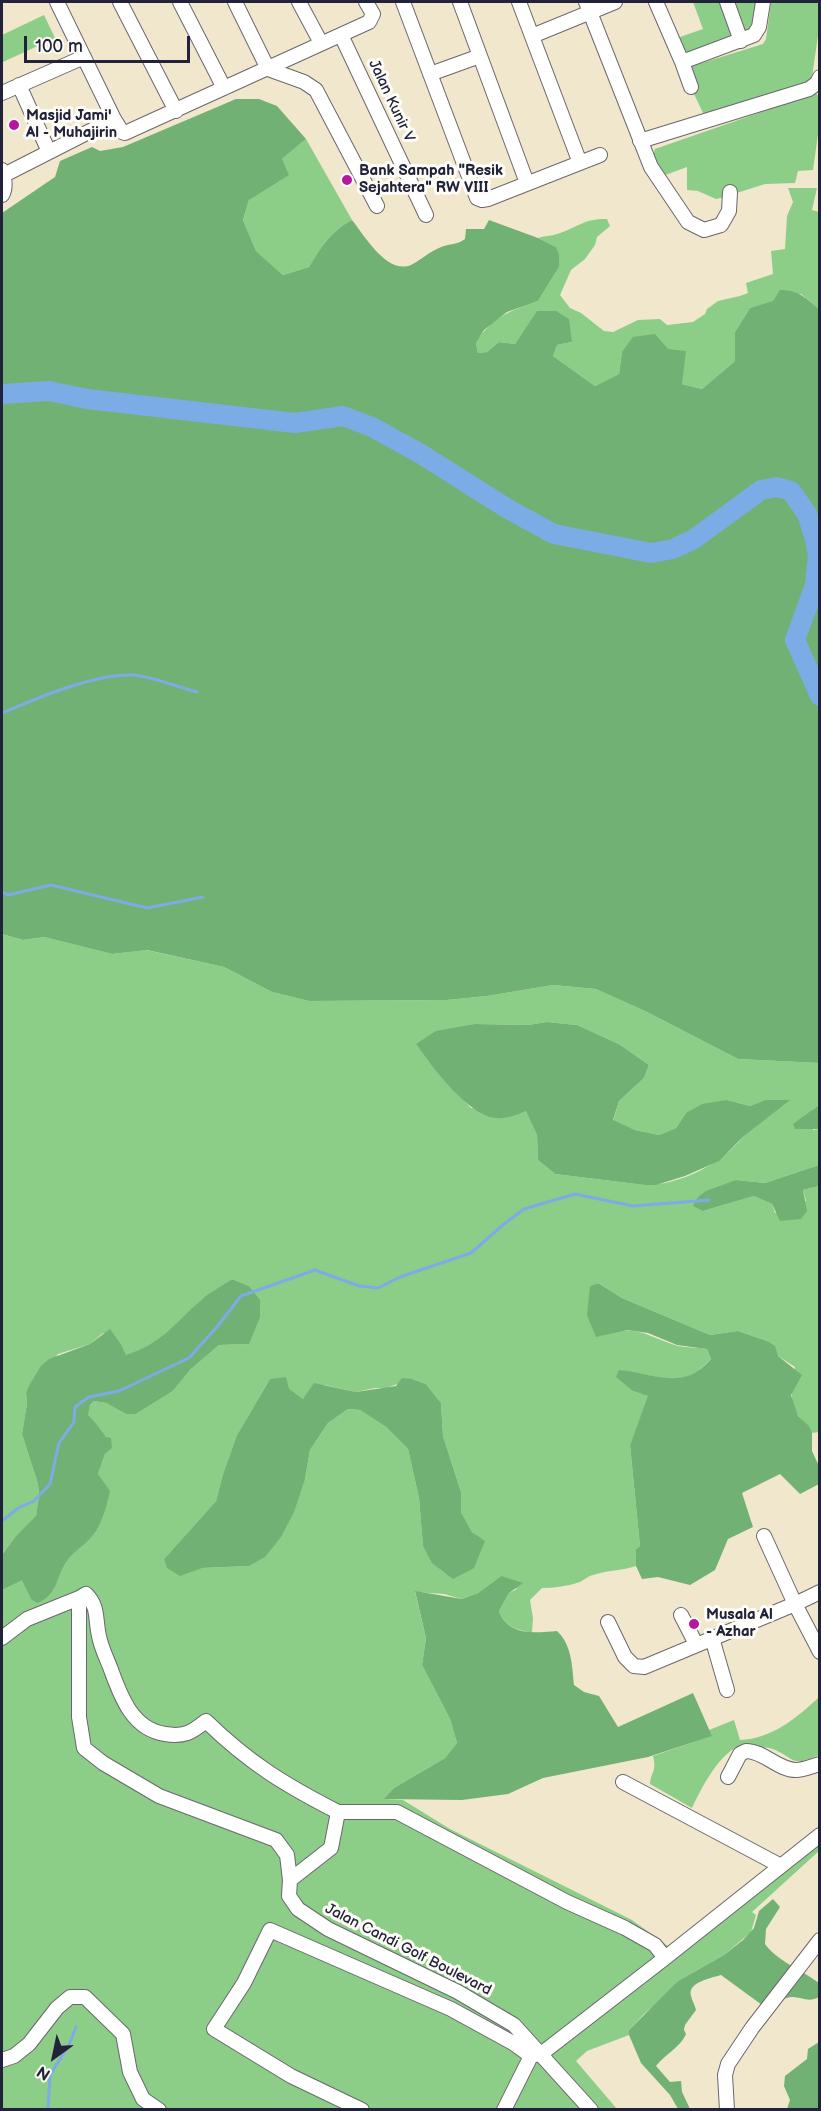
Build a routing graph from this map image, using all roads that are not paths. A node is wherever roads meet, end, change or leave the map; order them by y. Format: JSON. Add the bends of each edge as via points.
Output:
{"nodes":[{"id":1,"x":57,"y":2,"type":"edge"},
{"id":2,"x":120,"y":2,"type":"edge"},
{"id":3,"x":180,"y":2,"type":"edge"},
{"id":4,"x":235,"y":2,"type":"edge"},
{"id":5,"x":299,"y":2,"type":"edge"},
{"id":6,"x":366,"y":2,"type":"edge"},
{"id":7,"x":403,"y":2,"type":"edge"},
{"id":8,"x":460,"y":2,"type":"edge"},
{"id":9,"x":519,"y":2,"type":"edge"},
{"id":10,"x":615,"y":2,"type":"edge"},
{"id":11,"x":656,"y":2,"type":"edge"},
{"id":12,"x":726,"y":2,"type":"edge"},
{"id":13,"x":763,"y":2,"type":"edge"},
{"id":14,"x":588,"y":7,"type":"edge"},
{"id":15,"x":341,"y":35,"type":"junction"},
{"id":16,"x":532,"y":36,"type":"junction"},
{"id":17,"x":741,"y":41,"type":"junction"},
{"id":18,"x":321,"y":43,"type":"junction"},
{"id":19,"x":480,"y":56,"type":"junction"},
{"id":20,"x":84,"y":57,"type":"junction"},
{"id":21,"x":682,"y":62,"type":"junction"},
{"id":22,"x":268,"y":69,"type":"junction"},
{"id":23,"x":430,"y":74,"type":"junction"},
{"id":24,"x":819,"y":77,"type":"edge"},
{"id":25,"x":19,"y":85,"type":"junction"},
{"id":26,"x":691,"y":87,"type":"dead end"},
{"id":27,"x":224,"y":88,"type":"junction"},
{"id":28,"x":2,"y":93,"type":"edge"},
{"id":29,"x":176,"y":111,"type":"junction"},
{"id":30,"x":114,"y":119,"type":"junction"},
{"id":31,"x":640,"y":141,"type":"junction"},
{"id":32,"x":49,"y":152,"type":"junction"},
{"id":33,"x":600,"y":155,"type":"dead end"},
{"id":34,"x":580,"y":163,"type":"junction"},
{"id":35,"x":3,"y":173,"type":"edge"},
{"id":36,"x":527,"y":183,"type":"junction"},
{"id":37,"x":730,"y":192,"type":"dead end"},
{"id":38,"x":2,"y":195,"type":"edge"},
{"id":39,"x":377,"y":206,"type":"dead end"},
{"id":40,"x":426,"y":215,"type":"dead end"},
{"id":41,"x":764,"y":1536,"type":"dead end"},
{"id":42,"x":819,"y":1592,"type":"edge"},
{"id":43,"x":79,"y":1598,"type":"junction"},
{"id":44,"x":795,"y":1604,"type":"junction"},
{"id":45,"x":681,"y":1614,"type":"dead end"},
{"id":46,"x":608,"y":1622,"type":"dead end"},
{"id":47,"x":2,"y":1638,"type":"edge"},
{"id":48,"x":712,"y":1638,"type":"junction"},
{"id":49,"x":696,"y":1644,"type":"junction"},
{"id":50,"x":819,"y":1652,"type":"edge"},
{"id":51,"x":726,"y":1690,"type":"dead end"},
{"id":52,"x":819,"y":1764,"type":"edge"},
{"id":53,"x":728,"y":1777,"type":"dead end"},
{"id":54,"x":623,"y":1782,"type":"dead end"},
{"id":55,"x":338,"y":1812,"type":"junction"},
{"id":56,"x":819,"y":1835,"type":"edge"},
{"id":57,"x":781,"y":1866,"type":"junction"},
{"id":58,"x":290,"y":1880,"type":"junction"},
{"id":59,"x":819,"y":1940,"type":"edge"},
{"id":60,"x":665,"y":1958,"type":"junction"},
{"id":61,"x":536,"y":2055,"type":"junction"},
{"id":62,"x":2,"y":2060,"type":"edge"},
{"id":63,"x":159,"y":2109,"type":"edge"},
{"id":64,"x":362,"y":2109,"type":"edge"},
{"id":65,"x":504,"y":2109,"type":"edge"},
{"id":66,"x":591,"y":2109,"type":"edge"},
{"id":67,"x":727,"y":2109,"type":"edge"}],
"edges":[{"from":1,"to":20,"type":"street"},
{"from":2,"to":29,"type":"street"},
{"from":3,"to":27,"type":"street"},
{"from":4,"to":22,"type":"street"},
{"from":5,"to":18,"type":"street"},
{"from":6,"to":15,"type":"street","via":[[373,14],[371,20]]},
{"from":7,"to":23,"type":"street"},
{"from":8,"to":19,"type":"street"},
{"from":9,"to":16,"type":"street"},
{"from":10,"to":14,"type":"street"},
{"from":11,"to":21,"type":"street"},
{"from":12,"to":17,"type":"street"},
{"from":13,"to":17,"type":"street","via":[[759,27],[754,35]]},
{"from":14,"to":16,"type":"street"},
{"from":14,"to":31,"type":"street"},
{"from":15,"to":18,"type":"street"},
{"from":15,"to":40,"type":"street","name":"Jalan Kunir V"},
{"from":16,"to":34,"type":"street"},
{"from":17,"to":21,"type":"street"},
{"from":18,"to":22,"type":"street"},
{"from":19,"to":23,"type":"street"},
{"from":19,"to":36,"type":"street"},
{"from":20,"to":25,"type":"street"},
{"from":20,"to":30,"type":"street"},
{"from":21,"to":26,"type":"street"},
{"from":22,"to":27,"type":"street"},
{"from":22,"to":39,"type":"street","via":[[316,90]]},
{"from":23,"to":36,"type":"street","via":[[477,198],[488,199]]},
{"from":24,"to":31,"type":"street","via":[[809,89]]},
{"from":25,"to":28,"type":"street"},
{"from":25,"to":32,"type":"street"},
{"from":27,"to":29,"type":"street"},
{"from":29,"to":30,"type":"street","via":[[130,132],[122,132]]},
{"from":30,"to":32,"type":"street"},
{"from":31,"to":37,"type":"street","via":[[651,167],[688,222],[704,230],[721,225],[729,211]]},
{"from":32,"to":35,"type":"street"},
{"from":33,"to":34,"type":"street"},
{"from":34,"to":36,"type":"street"},
{"from":35,"to":38,"type":"street"},
{"from":41,"to":44,"type":"street"},
{"from":42,"to":44,"type":"street"},
{"from":43,"to":47,"type":"street","via":[[27,1619]]},
{"from":43,"to":55,"type":"street","via":[[86,1594],[95,1603],[99,1637],[114,1678],[126,1706],[142,1726],[155,1733],[176,1736],[192,1733],[206,1721],[261,1769]]},
{"from":43,"to":58,"type":"street","name":"Jalan Candi Golf Boulevard","via":[[79,1717],[84,1748],[159,1796],[276,1840],[287,1855]]},
{"from":44,"to":48,"type":"street"},
{"from":44,"to":50,"type":"street"},
{"from":45,"to":49,"type":"street"},
{"from":46,"to":49,"type":"street","via":[[625,1657],[634,1666]]},
{"from":48,"to":49,"type":"street"},
{"from":48,"to":51,"type":"street"},
{"from":52,"to":53,"type":"street","via":[[789,1769],[746,1750]]},
{"from":54,"to":57,"type":"street"},
{"from":55,"to":58,"type":"street","via":[[331,1848]]},
{"from":55,"to":60,"type":"street","via":[[397,1812],[567,1902],[625,1928],[655,1946]]},
{"from":56,"to":57,"type":"street"},
{"from":57,"to":60,"type":"street"},
{"from":58,"to":61,"type":"street","name":"Jalan Candi Golf Boulevard","via":[[289,1896],[298,1910],[514,2025]]},
{"from":59,"to":67,"type":"street","via":[[728,2064],[724,2075]]},
{"from":60,"to":61,"type":"street"},
{"from":61,"to":64,"type":"street","via":[[451,2009],[270,1929],[244,1983],[214,2030],[291,2076]]},
{"from":61,"to":65,"type":"street"},
{"from":61,"to":66,"type":"street","name":"Jalan Candi Golf Boulevard"},
{"from":62,"to":63,"type":"street","via":[[15,2056],[29,2044],[70,1997],[85,1997],[123,2034],[130,2072],[143,2099]]}]}
